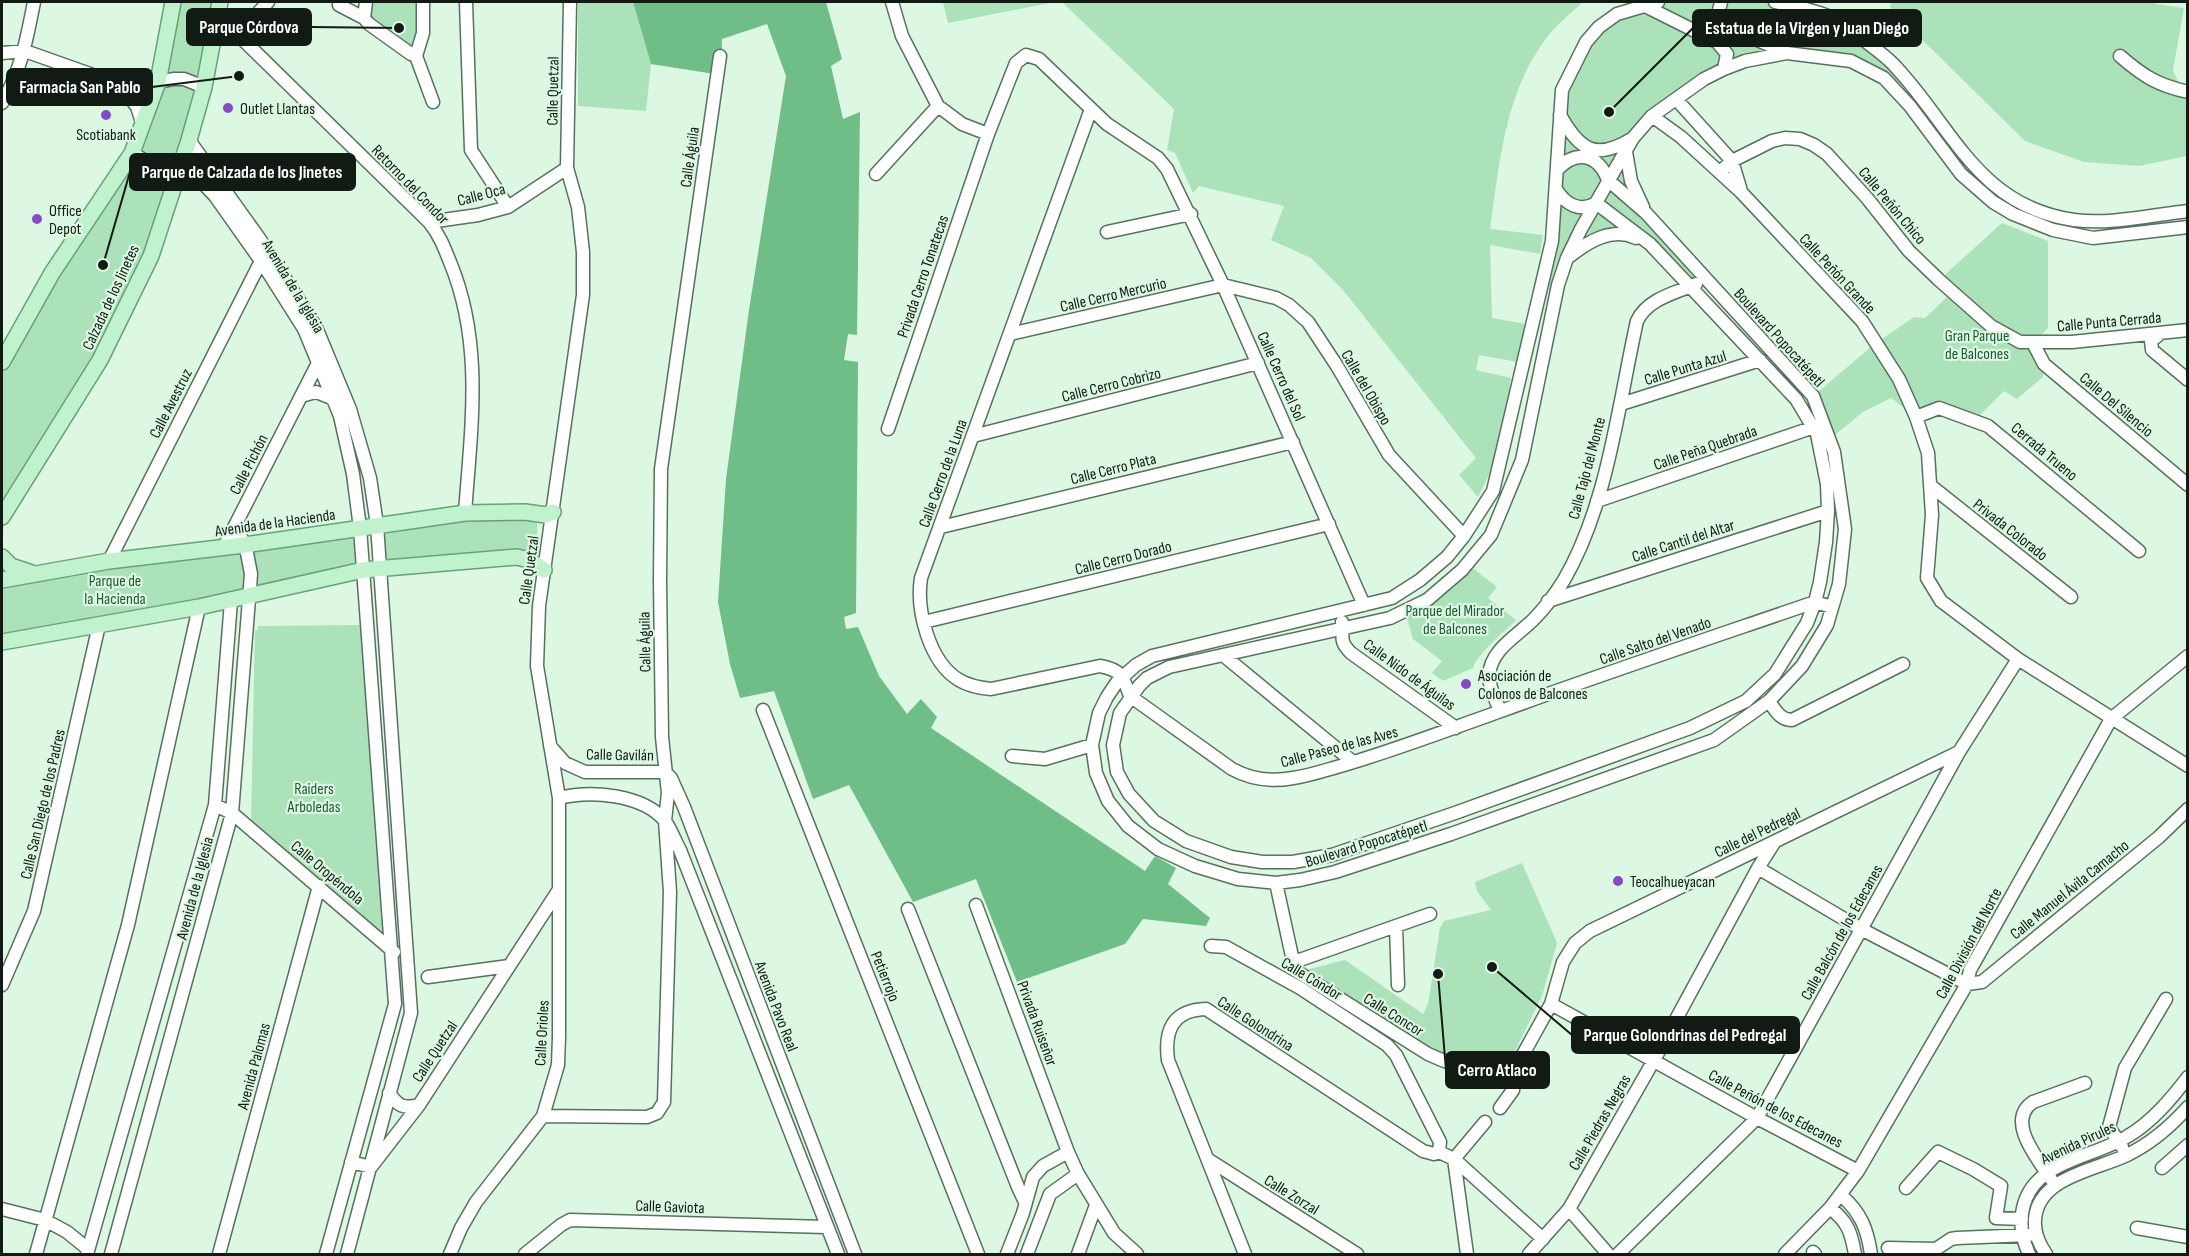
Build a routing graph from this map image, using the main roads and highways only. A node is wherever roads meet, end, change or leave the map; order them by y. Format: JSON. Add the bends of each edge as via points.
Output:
{"nodes":[{"id":1,"x":173,"y":2,"type":"edge"},
{"id":2,"x":220,"y":2,"type":"edge"},
{"id":3,"x":2,"y":362,"type":"edge"},
{"id":4,"x":554,"y":509,"type":"road end"},
{"id":5,"x":2,"y":516,"type":"edge"},
{"id":6,"x":2,"y":557,"type":"edge"},
{"id":7,"x":544,"y":570,"type":"road end"},
{"id":8,"x":35,"y":574,"type":"junction"},
{"id":9,"x":2,"y":580,"type":"edge"},
{"id":10,"x":2,"y":642,"type":"edge"}],
"edges":[{"from":1,"to":3,"type":"main road","via":[[158,82],[132,153],[52,273]]},
{"from":2,"to":5,"type":"main road","name":"Calzada de los Jinetes","via":[[204,87],[151,256],[100,360]]},
{"from":4,"to":8,"type":"main road","name":"Avenida de la Hacienda","via":[[546,515],[465,513]]},
{"from":6,"to":8,"type":"main road","via":[[11,566]]},
{"from":7,"to":10,"type":"main road","via":[[517,556],[363,570],[231,601]]},
{"from":8,"to":9,"type":"main road","name":"Avenida de la Hacienda"}]}
